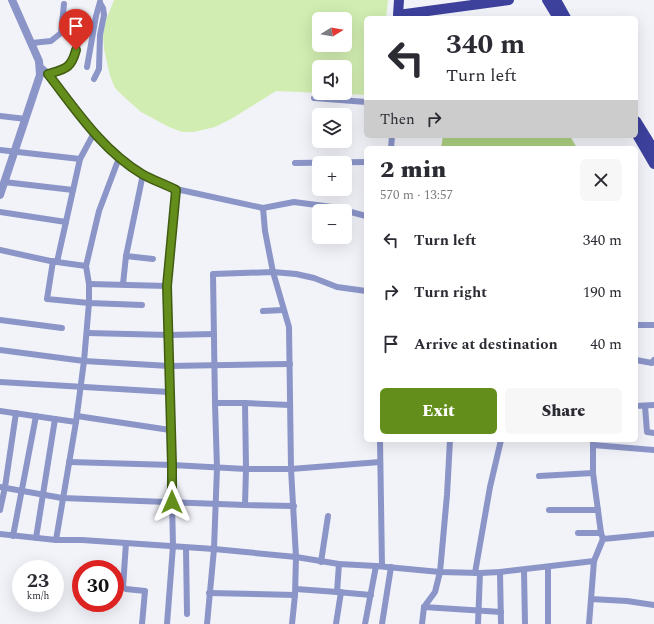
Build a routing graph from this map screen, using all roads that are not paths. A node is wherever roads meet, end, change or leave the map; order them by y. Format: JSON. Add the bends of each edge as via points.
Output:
{"nodes":[{"id":1,"x":12,"y":0,"type":"edge"},
{"id":2,"x":399,"y":0,"type":"edge"},
{"id":3,"x":509,"y":0,"type":"edge"},
{"id":4,"x":547,"y":0,"type":"edge"},
{"id":5,"x":556,"y":0,"type":"edge"},
{"id":6,"x":100,"y":2,"type":"edge"},
{"id":7,"x":64,"y":4,"type":"dead end"},
{"id":8,"x":398,"y":16,"type":"edge"},
{"id":9,"x":557,"y":16,"type":"edge"},
{"id":10,"x":565,"y":16,"type":"edge"},
{"id":11,"x":79,"y":41,"type":"dead end"},
{"id":12,"x":32,"y":43,"type":"junction"},
{"id":13,"x":40,"y":66,"type":"junction"},
{"id":14,"x":87,"y":67,"type":"dead end"},
{"id":15,"x":48,"y":74,"type":"junction"},
{"id":16,"x":94,"y":80,"type":"dead end"},
{"id":17,"x":340,"y":100,"type":"edge"},
{"id":18,"x":364,"y":102,"type":"edge"},
{"id":19,"x":0,"y":116,"type":"edge"},
{"id":20,"x":26,"y":119,"type":"junction"},
{"id":21,"x":638,"y":124,"type":"edge"},
{"id":22,"x":94,"y":133,"type":"junction"},
{"id":23,"x":638,"y":136,"type":"edge"},
{"id":24,"x":0,"y":150,"type":"edge"},
{"id":25,"x":654,"y":150,"type":"edge"},
{"id":26,"x":15,"y":152,"type":"junction"},
{"id":27,"x":119,"y":158,"type":"junction"},
{"id":28,"x":80,"y":159,"type":"junction"},
{"id":29,"x":364,"y":162,"type":"edge"},
{"id":30,"x":295,"y":163,"type":"dead end"},
{"id":31,"x":654,"y":164,"type":"edge"},
{"id":32,"x":143,"y":174,"type":"junction"},
{"id":33,"x":2,"y":184,"type":"edge"},
{"id":34,"x":74,"y":190,"type":"junction"},
{"id":35,"x":176,"y":190,"type":"junction"},
{"id":36,"x":0,"y":195,"type":"edge"},
{"id":37,"x":263,"y":208,"type":"junction"},
{"id":38,"x":0,"y":212,"type":"edge"},
{"id":39,"x":364,"y":215,"type":"edge"},
{"id":40,"x":66,"y":222,"type":"junction"},
{"id":41,"x":0,"y":250,"type":"edge"},
{"id":42,"x":126,"y":256,"type":"junction"},
{"id":43,"x":153,"y":259,"type":"dead end"},
{"id":44,"x":55,"y":262,"type":"junction"},
{"id":45,"x":86,"y":266,"type":"junction"},
{"id":46,"x":273,"y":272,"type":"junction"},
{"id":47,"x":89,"y":284,"type":"junction"},
{"id":48,"x":123,"y":284,"type":"junction"},
{"id":49,"x":167,"y":286,"type":"junction"},
{"id":50,"x":364,"y":291,"type":"edge"},
{"id":51,"x":89,"y":303,"type":"junction"},
{"id":52,"x":142,"y":305,"type":"dead end"},
{"id":53,"x":283,"y":310,"type":"junction"},
{"id":54,"x":263,"y":311,"type":"dead end"},
{"id":55,"x":0,"y":320,"type":"edge"},
{"id":56,"x":638,"y":325,"type":"edge"},
{"id":57,"x":654,"y":325,"type":"edge"},
{"id":58,"x":62,"y":328,"type":"dead end"},
{"id":59,"x":87,"y":333,"type":"junction"},
{"id":60,"x":214,"y":334,"type":"junction"},
{"id":61,"x":169,"y":335,"type":"junction"},
{"id":62,"x":0,"y":350,"type":"edge"},
{"id":63,"x":638,"y":360,"type":"edge"},
{"id":64,"x":654,"y":360,"type":"edge"},
{"id":65,"x":84,"y":361,"type":"junction"},
{"id":66,"x":290,"y":364,"type":"junction"},
{"id":67,"x":169,"y":366,"type":"junction"},
{"id":68,"x":215,"y":366,"type":"junction"},
{"id":69,"x":0,"y":382,"type":"edge"},
{"id":70,"x":81,"y":386,"type":"junction"},
{"id":71,"x":170,"y":392,"type":"junction"},
{"id":72,"x":214,"y":403,"type":"junction"},
{"id":73,"x":245,"y":403,"type":"junction"},
{"id":74,"x":290,"y":405,"type":"junction"},
{"id":75,"x":654,"y":405,"type":"edge"},
{"id":76,"x":638,"y":406,"type":"edge"},
{"id":77,"x":645,"y":406,"type":"junction"},
{"id":78,"x":0,"y":411,"type":"edge"},
{"id":79,"x":16,"y":413,"type":"junction"},
{"id":80,"x":36,"y":416,"type":"junction"},
{"id":81,"x":55,"y":419,"type":"junction"},
{"id":82,"x":76,"y":419,"type":"junction"},
{"id":83,"x":170,"y":430,"type":"junction"},
{"id":84,"x":654,"y":433,"type":"edge"},
{"id":85,"x":380,"y":442,"type":"edge"},
{"id":86,"x":450,"y":442,"type":"edge"},
{"id":87,"x":501,"y":442,"type":"edge"},
{"id":88,"x":593,"y":443,"type":"edge"},
{"id":89,"x":654,"y":450,"type":"edge"},
{"id":90,"x":69,"y":462,"type":"junction"},
{"id":91,"x":380,"y":462,"type":"junction"},
{"id":92,"x":172,"y":465,"type":"junction"},
{"id":93,"x":217,"y":468,"type":"junction"},
{"id":94,"x":246,"y":469,"type":"junction"},
{"id":95,"x":291,"y":469,"type":"junction"},
{"id":96,"x":593,"y":473,"type":"junction"},
{"id":97,"x":539,"y":476,"type":"dead end"},
{"id":98,"x":2,"y":487,"type":"edge"},
{"id":99,"x":22,"y":491,"type":"junction"},
{"id":100,"x":44,"y":495,"type":"junction"},
{"id":101,"x":62,"y":498,"type":"junction"},
{"id":102,"x":172,"y":502,"type":"junction"},
{"id":103,"x":216,"y":504,"type":"junction"},
{"id":104,"x":245,"y":505,"type":"junction"},
{"id":105,"x":294,"y":506,"type":"junction"},
{"id":106,"x":0,"y":510,"type":"edge"},
{"id":107,"x":549,"y":510,"type":"dead end"},
{"id":108,"x":598,"y":510,"type":"junction"},
{"id":109,"x":328,"y":516,"type":"dead end"},
{"id":110,"x":601,"y":532,"type":"junction"},
{"id":111,"x":578,"y":533,"type":"dead end"},
{"id":112,"x":0,"y":534,"type":"edge"},
{"id":113,"x":654,"y":534,"type":"edge"},
{"id":114,"x":13,"y":536,"type":"junction"},
{"id":115,"x":36,"y":538,"type":"junction"},
{"id":116,"x":603,"y":539,"type":"junction"},
{"id":117,"x":56,"y":540,"type":"junction"},
{"id":118,"x":126,"y":543,"type":"junction"},
{"id":119,"x":173,"y":546,"type":"junction"},
{"id":120,"x":186,"y":548,"type":"junction"},
{"id":121,"x":214,"y":549,"type":"junction"},
{"id":122,"x":296,"y":557,"type":"junction"},
{"id":123,"x":594,"y":561,"type":"junction"},
{"id":124,"x":321,"y":562,"type":"junction"},
{"id":125,"x":339,"y":564,"type":"junction"},
{"id":126,"x":379,"y":566,"type":"junction"},
{"id":127,"x":391,"y":567,"type":"junction"},
{"id":128,"x":548,"y":567,"type":"junction"},
{"id":129,"x":524,"y":570,"type":"junction"},
{"id":130,"x":440,"y":572,"type":"junction"},
{"id":131,"x":500,"y":572,"type":"junction"},
{"id":132,"x":478,"y":573,"type":"junction"},
{"id":133,"x":295,"y":592,"type":"junction"},
{"id":134,"x":339,"y":592,"type":"junction"},
{"id":135,"x":209,"y":593,"type":"junction"},
{"id":136,"x":371,"y":595,"type":"junction"},
{"id":137,"x":591,"y":599,"type":"junction"},
{"id":138,"x":654,"y":605,"type":"edge"},
{"id":139,"x":424,"y":607,"type":"junction"},
{"id":140,"x":479,"y":611,"type":"junction"},
{"id":141,"x":501,"y":612,"type":"junction"},
{"id":142,"x":187,"y":614,"type":"dead end"},
{"id":143,"x":142,"y":624,"type":"edge"},
{"id":144,"x":167,"y":624,"type":"edge"},
{"id":145,"x":207,"y":624,"type":"edge"},
{"id":146,"x":292,"y":624,"type":"edge"},
{"id":147,"x":336,"y":624,"type":"edge"},
{"id":148,"x":366,"y":624,"type":"edge"},
{"id":149,"x":382,"y":624,"type":"edge"},
{"id":150,"x":422,"y":624,"type":"edge"},
{"id":151,"x":478,"y":624,"type":"edge"},
{"id":152,"x":501,"y":624,"type":"edge"},
{"id":153,"x":524,"y":624,"type":"edge"},
{"id":154,"x":548,"y":624,"type":"edge"},
{"id":155,"x":589,"y":624,"type":"edge"}],
"edges":[{"from":1,"to":12,"type":"street"},
{"from":2,"to":8,"type":"main road"},
{"from":3,"to":8,"type":"main road"},
{"from":4,"to":9,"type":"main road"},
{"from":5,"to":10,"type":"main road"},
{"from":6,"to":14,"type":"street"},
{"from":6,"to":16,"type":"street","via":[[104,15],[100,35],[99,69]]},
{"from":7,"to":12,"type":"street","via":[[62,33],[51,41]]},
{"from":11,"to":15,"type":"street","via":[[73,60],[64,70]]},
{"from":12,"to":13,"type":"street"},
{"from":13,"to":15,"type":"street"},
{"from":13,"to":20,"type":"street","via":[[40,75]]},
{"from":15,"to":22,"type":"street"},
{"from":17,"to":18,"type":"street"},
{"from":19,"to":20,"type":"street"},
{"from":20,"to":26,"type":"street"},
{"from":21,"to":25,"type":"main road"},
{"from":22,"to":27,"type":"street"},
{"from":22,"to":28,"type":"street"},
{"from":23,"to":31,"type":"main road"},
{"from":24,"to":26,"type":"street"},
{"from":26,"to":28,"type":"street"},
{"from":26,"to":33,"type":"street"},
{"from":27,"to":32,"type":"street"},
{"from":27,"to":45,"type":"street","via":[[99,211]]},
{"from":28,"to":34,"type":"street"},
{"from":29,"to":30,"type":"street"},
{"from":32,"to":35,"type":"street"},
{"from":32,"to":42,"type":"street"},
{"from":33,"to":34,"type":"street"},
{"from":33,"to":36,"type":"street"},
{"from":34,"to":40,"type":"street"},
{"from":35,"to":37,"type":"street"},
{"from":35,"to":49,"type":"street"},
{"from":37,"to":39,"type":"street","via":[[294,202],[332,207]]},
{"from":37,"to":46,"type":"street"},
{"from":38,"to":40,"type":"street"},
{"from":40,"to":44,"type":"street"},
{"from":41,"to":44,"type":"street"},
{"from":42,"to":43,"type":"street"},
{"from":42,"to":48,"type":"street"},
{"from":44,"to":45,"type":"street"},
{"from":44,"to":51,"type":"street","via":[[47,298]]},
{"from":45,"to":47,"type":"street"},
{"from":46,"to":50,"type":"street","via":[[296,274],[337,287]]},
{"from":46,"to":53,"type":"street"},
{"from":46,"to":60,"type":"street","via":[[213,274]]},
{"from":47,"to":48,"type":"street"},
{"from":47,"to":51,"type":"street"},
{"from":48,"to":49,"type":"street"},
{"from":49,"to":61,"type":"street"},
{"from":51,"to":52,"type":"street"},
{"from":51,"to":59,"type":"street"},
{"from":53,"to":54,"type":"street"},
{"from":53,"to":66,"type":"street","via":[[288,327]]},
{"from":55,"to":58,"type":"street"},
{"from":56,"to":57,"type":"street"},
{"from":59,"to":61,"type":"street"},
{"from":59,"to":65,"type":"street"},
{"from":60,"to":61,"type":"street"},
{"from":60,"to":68,"type":"street"},
{"from":61,"to":67,"type":"street"},
{"from":62,"to":65,"type":"street"},
{"from":63,"to":64,"type":"street","via":[[652,363]]},
{"from":65,"to":67,"type":"street"},
{"from":65,"to":70,"type":"street"},
{"from":66,"to":68,"type":"street"},
{"from":66,"to":74,"type":"street"},
{"from":67,"to":68,"type":"street"},
{"from":67,"to":71,"type":"street"},
{"from":68,"to":72,"type":"street"},
{"from":69,"to":70,"type":"street"},
{"from":70,"to":71,"type":"street"},
{"from":70,"to":82,"type":"street"},
{"from":71,"to":83,"type":"street"},
{"from":72,"to":73,"type":"street"},
{"from":72,"to":93,"type":"street"},
{"from":73,"to":74,"type":"street"},
{"from":73,"to":94,"type":"street"},
{"from":74,"to":95,"type":"street"},
{"from":75,"to":77,"type":"street"},
{"from":76,"to":77,"type":"street"},
{"from":77,"to":84,"type":"street","via":[[647,432]]},
{"from":78,"to":79,"type":"street"},
{"from":79,"to":80,"type":"street"},
{"from":79,"to":98,"type":"street"},
{"from":80,"to":81,"type":"street"},
{"from":80,"to":99,"type":"street"},
{"from":81,"to":82,"type":"street"},
{"from":81,"to":100,"type":"street"},
{"from":82,"to":83,"type":"street"},
{"from":82,"to":90,"type":"street"},
{"from":83,"to":92,"type":"street"},
{"from":85,"to":91,"type":"street"},
{"from":86,"to":130,"type":"street"},
{"from":87,"to":132,"type":"street","via":[[490,487]]},
{"from":88,"to":89,"type":"street"},
{"from":88,"to":96,"type":"street"},
{"from":90,"to":92,"type":"street"},
{"from":90,"to":101,"type":"street"},
{"from":91,"to":95,"type":"street"},
{"from":91,"to":126,"type":"street"},
{"from":92,"to":93,"type":"street"},
{"from":92,"to":102,"type":"street"},
{"from":93,"to":94,"type":"street"},
{"from":93,"to":103,"type":"street"},
{"from":94,"to":95,"type":"street"},
{"from":94,"to":104,"type":"street"},
{"from":95,"to":105,"type":"street"},
{"from":96,"to":97,"type":"street"},
{"from":96,"to":108,"type":"street"},
{"from":98,"to":99,"type":"street"},
{"from":98,"to":106,"type":"street"},
{"from":99,"to":100,"type":"street"},
{"from":99,"to":114,"type":"street"},
{"from":100,"to":101,"type":"street"},
{"from":100,"to":115,"type":"street"},
{"from":101,"to":102,"type":"street"},
{"from":101,"to":117,"type":"street"},
{"from":102,"to":103,"type":"street"},
{"from":102,"to":119,"type":"street"},
{"from":103,"to":104,"type":"street"},
{"from":103,"to":121,"type":"street"},
{"from":104,"to":105,"type":"street"},
{"from":105,"to":122,"type":"street"},
{"from":107,"to":108,"type":"street"},
{"from":108,"to":110,"type":"street"},
{"from":109,"to":124,"type":"street"},
{"from":110,"to":111,"type":"street"},
{"from":110,"to":116,"type":"street"},
{"from":112,"to":114,"type":"street"},
{"from":113,"to":116,"type":"street"},
{"from":114,"to":115,"type":"street"},
{"from":115,"to":117,"type":"street"},
{"from":116,"to":123,"type":"street"},
{"from":117,"to":118,"type":"street"},
{"from":118,"to":119,"type":"street"},
{"from":118,"to":143,"type":"street","via":[[123,587],[145,591]]},
{"from":119,"to":120,"type":"street"},
{"from":119,"to":144,"type":"street"},
{"from":120,"to":121,"type":"street"},
{"from":120,"to":142,"type":"street"},
{"from":121,"to":122,"type":"street"},
{"from":121,"to":135,"type":"street"},
{"from":122,"to":124,"type":"street"},
{"from":122,"to":133,"type":"street"},
{"from":123,"to":128,"type":"street"},
{"from":123,"to":137,"type":"street"},
{"from":124,"to":125,"type":"street"},
{"from":125,"to":126,"type":"street"},
{"from":125,"to":134,"type":"street"},
{"from":126,"to":127,"type":"street"},
{"from":126,"to":136,"type":"street"},
{"from":127,"to":130,"type":"street"},
{"from":127,"to":149,"type":"street"},
{"from":128,"to":129,"type":"street"},
{"from":128,"to":154,"type":"street"},
{"from":129,"to":131,"type":"street"},
{"from":129,"to":153,"type":"street"},
{"from":130,"to":132,"type":"street"},
{"from":130,"to":139,"type":"street","via":[[435,592]]},
{"from":131,"to":132,"type":"street"},
{"from":131,"to":141,"type":"street"},
{"from":132,"to":140,"type":"street"},
{"from":133,"to":134,"type":"street"},
{"from":133,"to":135,"type":"street"},
{"from":133,"to":146,"type":"street"},
{"from":134,"to":136,"type":"street"},
{"from":134,"to":147,"type":"street"},
{"from":135,"to":145,"type":"street"},
{"from":136,"to":148,"type":"street"},
{"from":137,"to":138,"type":"street"},
{"from":137,"to":155,"type":"street"},
{"from":139,"to":140,"type":"street"},
{"from":139,"to":150,"type":"street"},
{"from":140,"to":141,"type":"street"},
{"from":140,"to":151,"type":"street"},
{"from":141,"to":152,"type":"street"}]}
